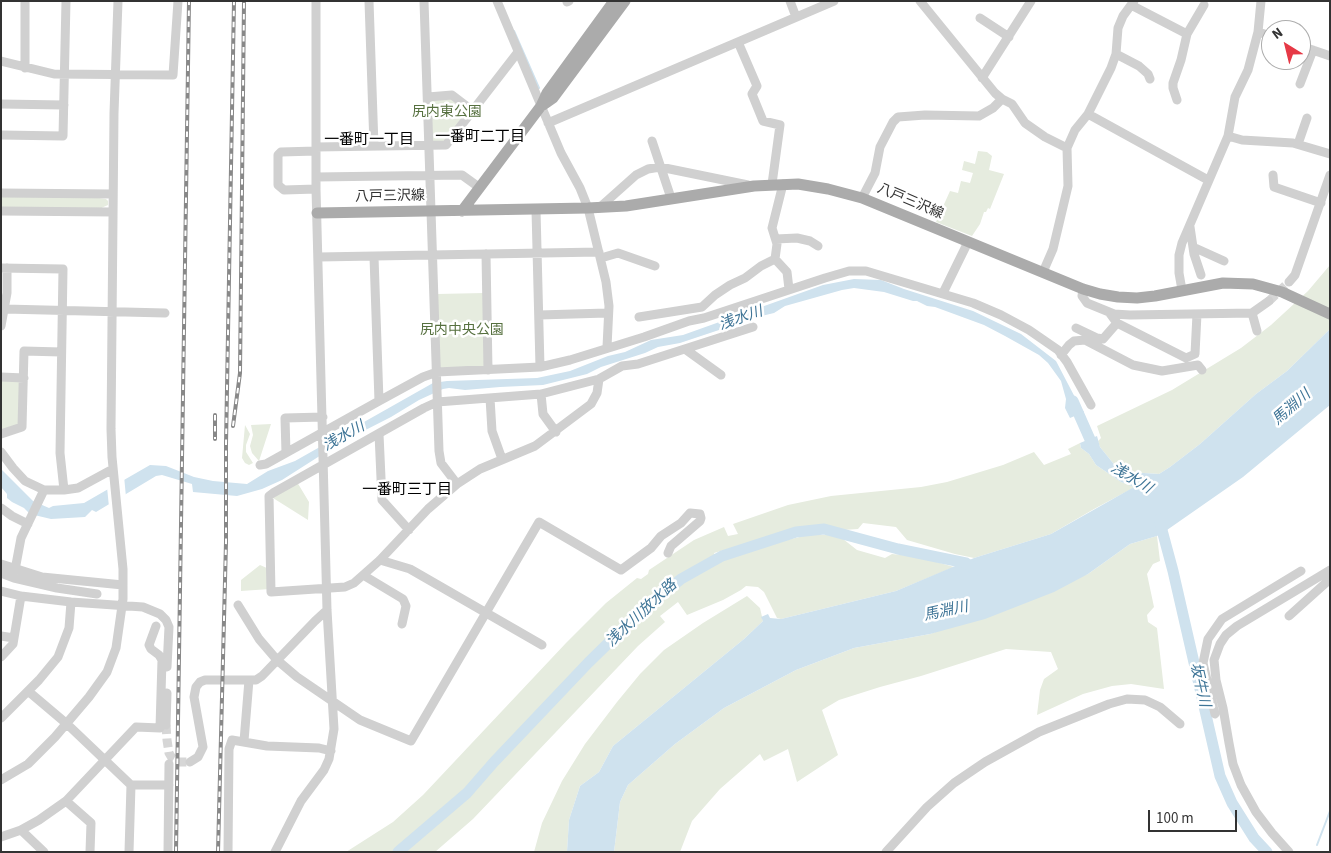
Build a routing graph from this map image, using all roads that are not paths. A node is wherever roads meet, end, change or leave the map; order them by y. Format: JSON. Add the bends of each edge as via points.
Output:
{"nodes":[{"id":1,"x":25,"y":1,"type":"edge"},
{"id":2,"x":66,"y":1,"type":"edge"},
{"id":3,"x":118,"y":1,"type":"edge"},
{"id":4,"x":178,"y":1,"type":"edge"},
{"id":5,"x":316,"y":1,"type":"edge"},
{"id":6,"x":369,"y":1,"type":"edge"},
{"id":7,"x":424,"y":1,"type":"edge"},
{"id":8,"x":497,"y":1,"type":"edge"},
{"id":9,"x":614,"y":1,"type":"edge"},
{"id":10,"x":625,"y":1,"type":"edge"},
{"id":11,"x":790,"y":1,"type":"edge"},
{"id":12,"x":834,"y":1,"type":"edge"},
{"id":13,"x":920,"y":1,"type":"edge"},
{"id":14,"x":1032,"y":1,"type":"edge"},
{"id":15,"x":1261,"y":1,"type":"edge"},
{"id":16,"x":1132,"y":3,"type":"edge"},
{"id":17,"x":1204,"y":5,"type":"dead end"},
{"id":18,"x":796,"y":17,"type":"junction"},
{"id":19,"x":980,"y":18,"type":"dead end"},
{"id":20,"x":1258,"y":32,"type":"junction"},
{"id":21,"x":1261,"y":33,"type":"edge"},
{"id":22,"x":1187,"y":34,"type":"junction"},
{"id":23,"x":1009,"y":37,"type":"junction"},
{"id":24,"x":738,"y":42,"type":"junction"},
{"id":25,"x":1313,"y":50,"type":"joint"},
{"id":26,"x":518,"y":52,"type":"junction"},
{"id":27,"x":1116,"y":54,"type":"junction"},
{"id":28,"x":1330,"y":56,"type":"edge"},
{"id":29,"x":1,"y":61,"type":"edge"},
{"id":30,"x":25,"y":68,"type":"junction"},
{"id":31,"x":65,"y":74,"type":"junction"},
{"id":32,"x":116,"y":75,"type":"junction"},
{"id":33,"x":982,"y":78,"type":"junction"},
{"id":34,"x":1150,"y":78,"type":"dead end"},
{"id":35,"x":1300,"y":84,"type":"dead end"},
{"id":36,"x":428,"y":97,"type":"junction"},
{"id":37,"x":1002,"y":99,"type":"junction"},
{"id":38,"x":1178,"y":100,"type":"dead end"},
{"id":39,"x":1,"y":104,"type":"edge"},
{"id":40,"x":64,"y":105,"type":"junction"},
{"id":41,"x":541,"y":106,"type":"junction"},
{"id":42,"x":473,"y":111,"type":"junction"},
{"id":43,"x":1088,"y":114,"type":"junction"},
{"id":44,"x":1306,"y":118,"type":"dead end"},
{"id":45,"x":548,"y":122,"type":"junction"},
{"id":46,"x":1,"y":135,"type":"edge"},
{"id":47,"x":1228,"y":136,"type":"junction"},
{"id":48,"x":652,"y":141,"type":"dead end"},
{"id":49,"x":1298,"y":144,"type":"junction"},
{"id":50,"x":374,"y":146,"type":"junction"},
{"id":51,"x":429,"y":146,"type":"junction"},
{"id":52,"x":1066,"y":148,"type":"junction"},
{"id":53,"x":316,"y":149,"type":"junction"},
{"id":54,"x":1330,"y":154,"type":"edge"},
{"id":55,"x":660,"y":167,"type":"junction"},
{"id":56,"x":430,"y":175,"type":"junction"},
{"id":57,"x":1273,"y":175,"type":"dead end"},
{"id":58,"x":1330,"y":175,"type":"edge"},
{"id":59,"x":316,"y":177,"type":"junction"},
{"id":60,"x":1208,"y":180,"type":"junction"},
{"id":61,"x":777,"y":184,"type":"junction"},
{"id":62,"x":754,"y":186,"type":"junction"},
{"id":63,"x":480,"y":188,"type":"junction"},
{"id":64,"x":316,"y":189,"type":"junction"},
{"id":65,"x":1,"y":193,"type":"edge"},
{"id":66,"x":113,"y":194,"type":"junction"},
{"id":67,"x":671,"y":198,"type":"junction"},
{"id":68,"x":862,"y":198,"type":"junction"},
{"id":69,"x":1321,"y":203,"type":"junction"},
{"id":70,"x":594,"y":208,"type":"junction"},
{"id":71,"x":1,"y":210,"type":"edge"},
{"id":72,"x":536,"y":210,"type":"junction"},
{"id":73,"x":432,"y":211,"type":"junction"},
{"id":74,"x":462,"y":211,"type":"junction"},
{"id":75,"x":113,"y":212,"type":"junction"},
{"id":76,"x":317,"y":213,"type":"junction"},
{"id":77,"x":1190,"y":224,"type":"junction"},
{"id":78,"x":776,"y":239,"type":"junction"},
{"id":79,"x":968,"y":242,"type":"junction"},
{"id":80,"x":818,"y":246,"type":"dead end"},
{"id":81,"x":1193,"y":247,"type":"junction"},
{"id":82,"x":486,"y":254,"type":"junction"},
{"id":83,"x":536,"y":254,"type":"junction"},
{"id":84,"x":600,"y":255,"type":"junction"},
{"id":85,"x":434,"y":256,"type":"junction"},
{"id":86,"x":374,"y":257,"type":"junction"},
{"id":87,"x":319,"y":258,"type":"junction"},
{"id":88,"x":775,"y":259,"type":"junction"},
{"id":89,"x":1224,"y":261,"type":"dead end"},
{"id":90,"x":655,"y":266,"type":"dead end"},
{"id":91,"x":4,"y":268,"type":"edge"},
{"id":92,"x":1043,"y":272,"type":"junction"},
{"id":93,"x":1201,"y":275,"type":"dead end"},
{"id":94,"x":1288,"y":282,"type":"tunnel mouth"},
{"id":95,"x":789,"y":289,"type":"junction"},
{"id":96,"x":1083,"y":289,"type":"junction"},
{"id":97,"x":1182,"y":290,"type":"junction"},
{"id":98,"x":943,"y":293,"type":"junction"},
{"id":99,"x":1269,"y":301,"type":"tunnel mouth"},
{"id":100,"x":5,"y":309,"type":"junction"},
{"id":101,"x":62,"y":310,"type":"junction"},
{"id":102,"x":112,"y":311,"type":"junction"},
{"id":103,"x":1109,"y":312,"type":"junction"},
{"id":104,"x":164,"y":313,"type":"dead end"},
{"id":105,"x":608,"y":313,"type":"junction"},
{"id":106,"x":1252,"y":313,"type":"junction"},
{"id":107,"x":1197,"y":314,"type":"junction"},
{"id":108,"x":1330,"y":314,"type":"edge"},
{"id":109,"x":539,"y":315,"type":"junction"},
{"id":110,"x":639,"y":316,"type":"dead end"},
{"id":111,"x":1117,"y":322,"type":"junction"},
{"id":112,"x":1,"y":326,"type":"edge"},
{"id":113,"x":753,"y":327,"type":"dead end"},
{"id":114,"x":1076,"y":328,"type":"dead end"},
{"id":115,"x":1257,"y":332,"type":"dead end"},
{"id":116,"x":607,"y":347,"type":"junction"},
{"id":117,"x":685,"y":349,"type":"junction"},
{"id":118,"x":61,"y":352,"type":"junction"},
{"id":119,"x":1061,"y":355,"type":"junction"},
{"id":120,"x":540,"y":367,"type":"junction"},
{"id":121,"x":488,"y":370,"type":"junction"},
{"id":122,"x":1202,"y":370,"type":"dead end"},
{"id":123,"x":437,"y":372,"type":"junction"},
{"id":124,"x":721,"y":375,"type":"dead end"},
{"id":125,"x":1,"y":377,"type":"edge"},
{"id":126,"x":24,"y":378,"type":"junction"},
{"id":127,"x":599,"y":379,"type":"junction"},
{"id":128,"x":541,"y":394,"type":"junction"},
{"id":129,"x":490,"y":398,"type":"junction"},
{"id":130,"x":437,"y":400,"type":"junction"},
{"id":131,"x":379,"y":401,"type":"junction"},
{"id":132,"x":1092,"y":406,"type":"dead end"},
{"id":133,"x":322,"y":417,"type":"junction"},
{"id":134,"x":556,"y":432,"type":"junction"},
{"id":135,"x":1,"y":434,"type":"edge"},
{"id":136,"x":323,"y":434,"type":"junction"},
{"id":137,"x":379,"y":434,"type":"junction"},
{"id":138,"x":1,"y":452,"type":"edge"},
{"id":139,"x":286,"y":453,"type":"junction"},
{"id":140,"x":502,"y":460,"type":"junction"},
{"id":141,"x":324,"y":462,"type":"junction"},
{"id":142,"x":260,"y":465,"type":"dead end"},
{"id":143,"x":113,"y":469,"type":"junction"},
{"id":144,"x":457,"y":484,"type":"junction"},
{"id":145,"x":64,"y":490,"type":"junction"},
{"id":146,"x":42,"y":494,"type":"junction"},
{"id":147,"x":1,"y":508,"type":"edge"},
{"id":148,"x":29,"y":520,"type":"junction"},
{"id":149,"x":409,"y":530,"type":"junction"},
{"id":150,"x":668,"y":553,"type":"dead end"},
{"id":151,"x":380,"y":560,"type":"junction"},
{"id":152,"x":1,"y":564,"type":"edge"},
{"id":153,"x":15,"y":570,"type":"junction"},
{"id":154,"x":1330,"y":570,"type":"edge"},
{"id":155,"x":1301,"y":571,"type":"dead end"},
{"id":156,"x":1,"y":573,"type":"edge"},
{"id":157,"x":363,"y":575,"type":"junction"},
{"id":158,"x":1330,"y":579,"type":"edge"},
{"id":159,"x":123,"y":585,"type":"junction"},
{"id":160,"x":326,"y":587,"type":"junction"},
{"id":161,"x":1,"y":591,"type":"edge"},
{"id":162,"x":97,"y":594,"type":"dead end"},
{"id":163,"x":21,"y":596,"type":"junction"},
{"id":164,"x":71,"y":602,"type":"junction"},
{"id":165,"x":122,"y":605,"type":"junction"},
{"id":166,"x":238,"y":605,"type":"dead end"},
{"id":167,"x":327,"y":610,"type":"junction"},
{"id":168,"x":485,"y":612,"type":"junction"},
{"id":169,"x":1289,"y":616,"type":"dead end"},
{"id":170,"x":402,"y":624,"type":"dead end"},
{"id":171,"x":156,"y":626,"type":"dead end"},
{"id":172,"x":1,"y":636,"type":"edge"},
{"id":173,"x":14,"y":638,"type":"junction"},
{"id":174,"x":542,"y":645,"type":"dead end"},
{"id":175,"x":1,"y":657,"type":"edge"},
{"id":176,"x":277,"y":660,"type":"junction"},
{"id":177,"x":249,"y":680,"type":"junction"},
{"id":178,"x":28,"y":691,"type":"junction"},
{"id":179,"x":333,"y":702,"type":"junction"},
{"id":180,"x":1215,"y":714,"type":"dead end"},
{"id":181,"x":1,"y":718,"type":"edge"},
{"id":182,"x":67,"y":724,"type":"junction"},
{"id":183,"x":1180,"y":724,"type":"dead end"},
{"id":184,"x":166,"y":725,"type":"tunnel mouth"},
{"id":185,"x":244,"y":741,"type":"junction"},
{"id":186,"x":331,"y":750,"type":"junction"},
{"id":187,"x":105,"y":761,"type":"junction"},
{"id":188,"x":190,"y":762,"type":"dead end"},
{"id":189,"x":169,"y":764,"type":"dead end"},
{"id":190,"x":1,"y":780,"type":"edge"},
{"id":191,"x":131,"y":785,"type":"junction"},
{"id":192,"x":169,"y":785,"type":"junction"},
{"id":193,"x":66,"y":801,"type":"junction"},
{"id":194,"x":21,"y":830,"type":"junction"},
{"id":195,"x":1,"y":837,"type":"edge"},
{"id":196,"x":44,"y":852,"type":"edge"},
{"id":197,"x":90,"y":852,"type":"edge"},
{"id":198,"x":129,"y":852,"type":"edge"},
{"id":199,"x":168,"y":852,"type":"edge"},
{"id":200,"x":228,"y":852,"type":"edge"},
{"id":201,"x":275,"y":852,"type":"edge"},
{"id":202,"x":886,"y":852,"type":"edge"},
{"id":203,"x":1289,"y":852,"type":"edge"}],
"edges":[{"from":1,"to":30,"type":"street"},
{"from":2,"to":31,"type":"street"},
{"from":3,"to":32,"type":"street"},
{"from":4,"to":32,"type":"street","via":[[173,75]]},
{"from":5,"to":53,"type":"street"},
{"from":6,"to":50,"type":"street"},
{"from":7,"to":36,"type":"street"},
{"from":8,"to":26,"type":"street"},
{"from":9,"to":41,"type":"main road","via":[[547,92]]},
{"from":10,"to":41,"type":"main road","via":[[553,98]]},
{"from":11,"to":18,"type":"street"},
{"from":12,"to":18,"type":"street"},
{"from":13,"to":33,"type":"street"},
{"from":14,"to":23,"type":"street"},
{"from":15,"to":20,"type":"street"},
{"from":16,"to":22,"type":"street"},
{"from":16,"to":27,"type":"street","via":[[1118,28]]},
{"from":17,"to":22,"type":"street"},
{"from":18,"to":24,"type":"street"},
{"from":19,"to":23,"type":"street"},
{"from":20,"to":21,"type":"street"},
{"from":20,"to":47,"type":"street","via":[[1248,70],[1236,97]]},
{"from":22,"to":38,"type":"street","via":[[1172,88]]},
{"from":23,"to":33,"type":"street"},
{"from":24,"to":45,"type":"street"},
{"from":24,"to":61,"type":"street","via":[[757,86],[752,94],[763,121],[780,125]]},
{"from":25,"to":28,"type":"street"},
{"from":25,"to":35,"type":"street"},
{"from":26,"to":41,"type":"street"},
{"from":26,"to":42,"type":"street"},
{"from":27,"to":34,"type":"street","via":[[1139,66]]},
{"from":27,"to":43,"type":"street"},
{"from":29,"to":30,"type":"street"},
{"from":30,"to":31,"type":"street"},
{"from":31,"to":32,"type":"street"},
{"from":31,"to":40,"type":"street"},
{"from":32,"to":66,"type":"street"},
{"from":33,"to":37,"type":"street"},
{"from":36,"to":42,"type":"street","via":[[452,95]]},
{"from":36,"to":51,"type":"street"},
{"from":37,"to":52,"type":"street","via":[[1012,104],[1025,123]]},
{"from":37,"to":68,"type":"street","via":[[979,116],[898,117],[880,146],[876,173]]},
{"from":39,"to":40,"type":"street"},
{"from":40,"to":46,"type":"street","via":[[63,136]]},
{"from":41,"to":45,"type":"street"},
{"from":41,"to":63,"type":"main road"},
{"from":42,"to":51,"type":"street","via":[[449,143]]},
{"from":43,"to":52,"type":"street"},
{"from":43,"to":60,"type":"street"},
{"from":44,"to":49,"type":"street"},
{"from":45,"to":70,"type":"street","via":[[561,153]]},
{"from":47,"to":49,"type":"street"},
{"from":47,"to":60,"type":"street"},
{"from":48,"to":55,"type":"street"},
{"from":49,"to":54,"type":"street"},
{"from":50,"to":51,"type":"street"},
{"from":50,"to":53,"type":"street"},
{"from":51,"to":56,"type":"street"},
{"from":52,"to":92,"type":"street","via":[[1068,186],[1053,249]]},
{"from":53,"to":59,"type":"street"},
{"from":53,"to":64,"type":"street","via":[[281,152],[278,155],[278,185],[284,190]]},
{"from":55,"to":62,"type":"street"},
{"from":55,"to":67,"type":"street"},
{"from":55,"to":70,"type":"street","via":[[636,175]]},
{"from":56,"to":59,"type":"street"},
{"from":56,"to":63,"type":"street","via":[[462,175]]},
{"from":56,"to":73,"type":"street"},
{"from":57,"to":69,"type":"street","via":[[1274,187]]},
{"from":58,"to":69,"type":"street"},
{"from":59,"to":64,"type":"street"},
{"from":60,"to":77,"type":"street"},
{"from":61,"to":62,"type":"main road","name":"八戸三沢線"},
{"from":61,"to":68,"type":"main road","name":"八戸三沢線","via":[[798,184]]},
{"from":61,"to":78,"type":"street","via":[[772,228]]},
{"from":62,"to":67,"type":"main road","name":"八戸三沢線"},
{"from":63,"to":74,"type":"main road"},
{"from":64,"to":76,"type":"street"},
{"from":65,"to":66,"type":"street"},
{"from":66,"to":75,"type":"street"},
{"from":67,"to":70,"type":"main road","name":"八戸三沢線"},
{"from":68,"to":79,"type":"main road","name":"八戸三沢線"},
{"from":69,"to":94,"type":"street","via":[[1295,275]]},
{"from":70,"to":72,"type":"main road","name":"八戸三沢線"},
{"from":70,"to":84,"type":"street"},
{"from":71,"to":75,"type":"street"},
{"from":72,"to":74,"type":"main road","name":"八戸三沢線"},
{"from":72,"to":83,"type":"street"},
{"from":73,"to":74,"type":"main road","name":"八戸三沢線"},
{"from":73,"to":76,"type":"main road","name":"八戸三沢線"},
{"from":73,"to":85,"type":"street"},
{"from":75,"to":102,"type":"street"},
{"from":76,"to":87,"type":"street"},
{"from":77,"to":81,"type":"street"},
{"from":77,"to":97,"type":"street","via":[[1179,254]]},
{"from":78,"to":80,"type":"street","via":[[797,238]]},
{"from":78,"to":88,"type":"street"},
{"from":79,"to":92,"type":"main road","name":"八戸三沢線"},
{"from":79,"to":98,"type":"street"},
{"from":81,"to":89,"type":"street"},
{"from":81,"to":93,"type":"street"},
{"from":82,"to":83,"type":"street"},
{"from":82,"to":85,"type":"street"},
{"from":82,"to":121,"type":"street"},
{"from":83,"to":84,"type":"street"},
{"from":83,"to":109,"type":"street"},
{"from":84,"to":90,"type":"street","via":[[618,253]]},
{"from":84,"to":105,"type":"street"},
{"from":85,"to":86,"type":"street"},
{"from":85,"to":123,"type":"street"},
{"from":86,"to":87,"type":"street"},
{"from":86,"to":131,"type":"street"},
{"from":87,"to":133,"type":"street"},
{"from":88,"to":95,"type":"street","via":[[786,272]]},
{"from":88,"to":110,"type":"street","via":[[730,285],[702,307]]},
{"from":91,"to":100,"type":"street"},
{"from":91,"to":101,"type":"street","via":[[63,268]]},
{"from":92,"to":96,"type":"main road","name":"八戸三沢線"},
{"from":95,"to":98,"type":"street","via":[[849,271],[866,271]]},
{"from":95,"to":116,"type":"street"},
{"from":96,"to":97,"type":"main road","name":"八戸三沢線","via":[[1136,298]]},
{"from":96,"to":103,"type":"street","via":[[1084,300]]},
{"from":97,"to":108,"type":"main road","name":"八戸三沢線","via":[[1223,283],[1267,287]]},
{"from":98,"to":119,"type":"street","via":[[1001,315],[1051,344]]},
{"from":99,"to":106,"type":"street"},
{"from":100,"to":101,"type":"street"},
{"from":100,"to":112,"type":"street"},
{"from":101,"to":102,"type":"street"},
{"from":101,"to":118,"type":"street"},
{"from":102,"to":104,"type":"street"},
{"from":102,"to":143,"type":"street"},
{"from":103,"to":107,"type":"street","via":[[1130,315]]},
{"from":103,"to":111,"type":"street"},
{"from":105,"to":109,"type":"street"},
{"from":105,"to":116,"type":"street"},
{"from":106,"to":107,"type":"street"},
{"from":106,"to":115,"type":"street"},
{"from":107,"to":111,"type":"street","via":[[1195,354],[1186,358]]},
{"from":109,"to":120,"type":"street"},
{"from":111,"to":114,"type":"street","via":[[1103,338]]},
{"from":113,"to":117,"type":"street"},
{"from":116,"to":120,"type":"street"},
{"from":117,"to":124,"type":"street"},
{"from":117,"to":127,"type":"street","via":[[622,366]]},
{"from":118,"to":126,"type":"street","via":[[24,351]]},
{"from":118,"to":145,"type":"street","via":[[60,453]]},
{"from":119,"to":122,"type":"street","via":[[1074,341],[1085,340],[1134,365],[1162,371],[1198,365]]},
{"from":119,"to":132,"type":"street"},
{"from":120,"to":121,"type":"street"},
{"from":121,"to":123,"type":"street"},
{"from":123,"to":130,"type":"street"},
{"from":123,"to":131,"type":"street"},
{"from":125,"to":126,"type":"street"},
{"from":126,"to":135,"type":"street","via":[[22,427]]},
{"from":127,"to":128,"type":"street"},
{"from":127,"to":134,"type":"street","via":[[591,404]]},
{"from":128,"to":129,"type":"street"},
{"from":128,"to":134,"type":"street","via":[[543,414]]},
{"from":129,"to":130,"type":"street"},
{"from":129,"to":140,"type":"street","via":[[492,431]]},
{"from":130,"to":137,"type":"street"},
{"from":130,"to":144,"type":"street","via":[[441,463]]},
{"from":131,"to":136,"type":"street"},
{"from":133,"to":136,"type":"street"},
{"from":133,"to":139,"type":"street","via":[[285,418]]},
{"from":134,"to":140,"type":"street","via":[[535,446]]},
{"from":136,"to":139,"type":"street"},
{"from":136,"to":141,"type":"street"},
{"from":137,"to":141,"type":"street"},
{"from":137,"to":149,"type":"street","via":[[382,500]]},
{"from":138,"to":146,"type":"street","via":[[25,481]]},
{"from":139,"to":142,"type":"street"},
{"from":140,"to":144,"type":"street"},
{"from":141,"to":160,"type":"street"},
{"from":141,"to":160,"type":"street","via":[[269,496],[272,592]]},
{"from":143,"to":145,"type":"street","via":[[78,488]]},
{"from":143,"to":159,"type":"street"},
{"from":144,"to":149,"type":"street"},
{"from":145,"to":146,"type":"street"},
{"from":146,"to":148,"type":"street"},
{"from":147,"to":148,"type":"street","via":[[12,516]]},
{"from":148,"to":153,"type":"street","via":[[21,538]]},
{"from":149,"to":151,"type":"street"},
{"from":150,"to":168,"type":"street","via":[[671,546],[700,521],[700,514],[690,513],[681,524],[660,536],[651,548],[621,570],[539,522]]},
{"from":151,"to":157,"type":"street"},
{"from":151,"to":168,"type":"street","via":[[410,569]]},
{"from":152,"to":153,"type":"street"},
{"from":153,"to":159,"type":"street","via":[[42,578]]},
{"from":154,"to":203,"type":"street","via":[[1237,626],[1226,635],[1214,660],[1233,764],[1241,785],[1256,812]]},
{"from":155,"to":180,"type":"street","via":[[1222,620],[1208,639],[1203,662]]},
{"from":156,"to":162,"type":"street","via":[[57,588]]},
{"from":157,"to":160,"type":"street","via":[[345,587]]},
{"from":157,"to":170,"type":"street","via":[[403,598],[406,606]]},
{"from":158,"to":169,"type":"street"},
{"from":159,"to":165,"type":"street"},
{"from":160,"to":167,"type":"street"},
{"from":161,"to":163,"type":"street"},
{"from":163,"to":164,"type":"street"},
{"from":163,"to":173,"type":"street"},
{"from":164,"to":165,"type":"street"},
{"from":164,"to":178,"type":"street","via":[[62,648],[50,668]]},
{"from":165,"to":182,"type":"street","via":[[116,648],[107,672]]},
{"from":165,"to":184,"type":"street","via":[[143,607],[160,614],[169,627]]},
{"from":166,"to":176,"type":"street","via":[[259,639]]},
{"from":167,"to":176,"type":"street"},
{"from":167,"to":179,"type":"street"},
{"from":168,"to":174,"type":"street"},
{"from":168,"to":179,"type":"street","via":[[411,741],[360,720]]},
{"from":171,"to":187,"type":"street","via":[[149,645],[162,660],[160,728],[136,727]]},
{"from":172,"to":173,"type":"street"},
{"from":173,"to":175,"type":"street","via":[[13,644]]},
{"from":176,"to":177,"type":"street","via":[[262,676]]},
{"from":176,"to":179,"type":"street"},
{"from":177,"to":185,"type":"street"},
{"from":177,"to":188,"type":"street","via":[[205,680],[196,687],[194,697],[203,747],[198,757]]},
{"from":178,"to":181,"type":"street"},
{"from":178,"to":182,"type":"street"},
{"from":179,"to":186,"type":"street"},
{"from":182,"to":187,"type":"street"},
{"from":182,"to":190,"type":"street","via":[[28,764]]},
{"from":183,"to":202,"type":"street","via":[[1146,700],[1126,699],[1039,732],[984,762],[954,783]]},
{"from":185,"to":186,"type":"street","via":[[267,746]]},
{"from":185,"to":200,"type":"street","via":[[232,740],[229,749]]},
{"from":186,"to":201,"type":"street","via":[[324,770],[301,801]]},
{"from":187,"to":191,"type":"street"},
{"from":187,"to":193,"type":"street"},
{"from":189,"to":192,"type":"street"},
{"from":191,"to":192,"type":"street"},
{"from":191,"to":198,"type":"street"},
{"from":192,"to":199,"type":"street"},
{"from":193,"to":194,"type":"street"},
{"from":193,"to":197,"type":"street","via":[[90,823]]},
{"from":194,"to":195,"type":"street"},
{"from":194,"to":196,"type":"street"}]}
